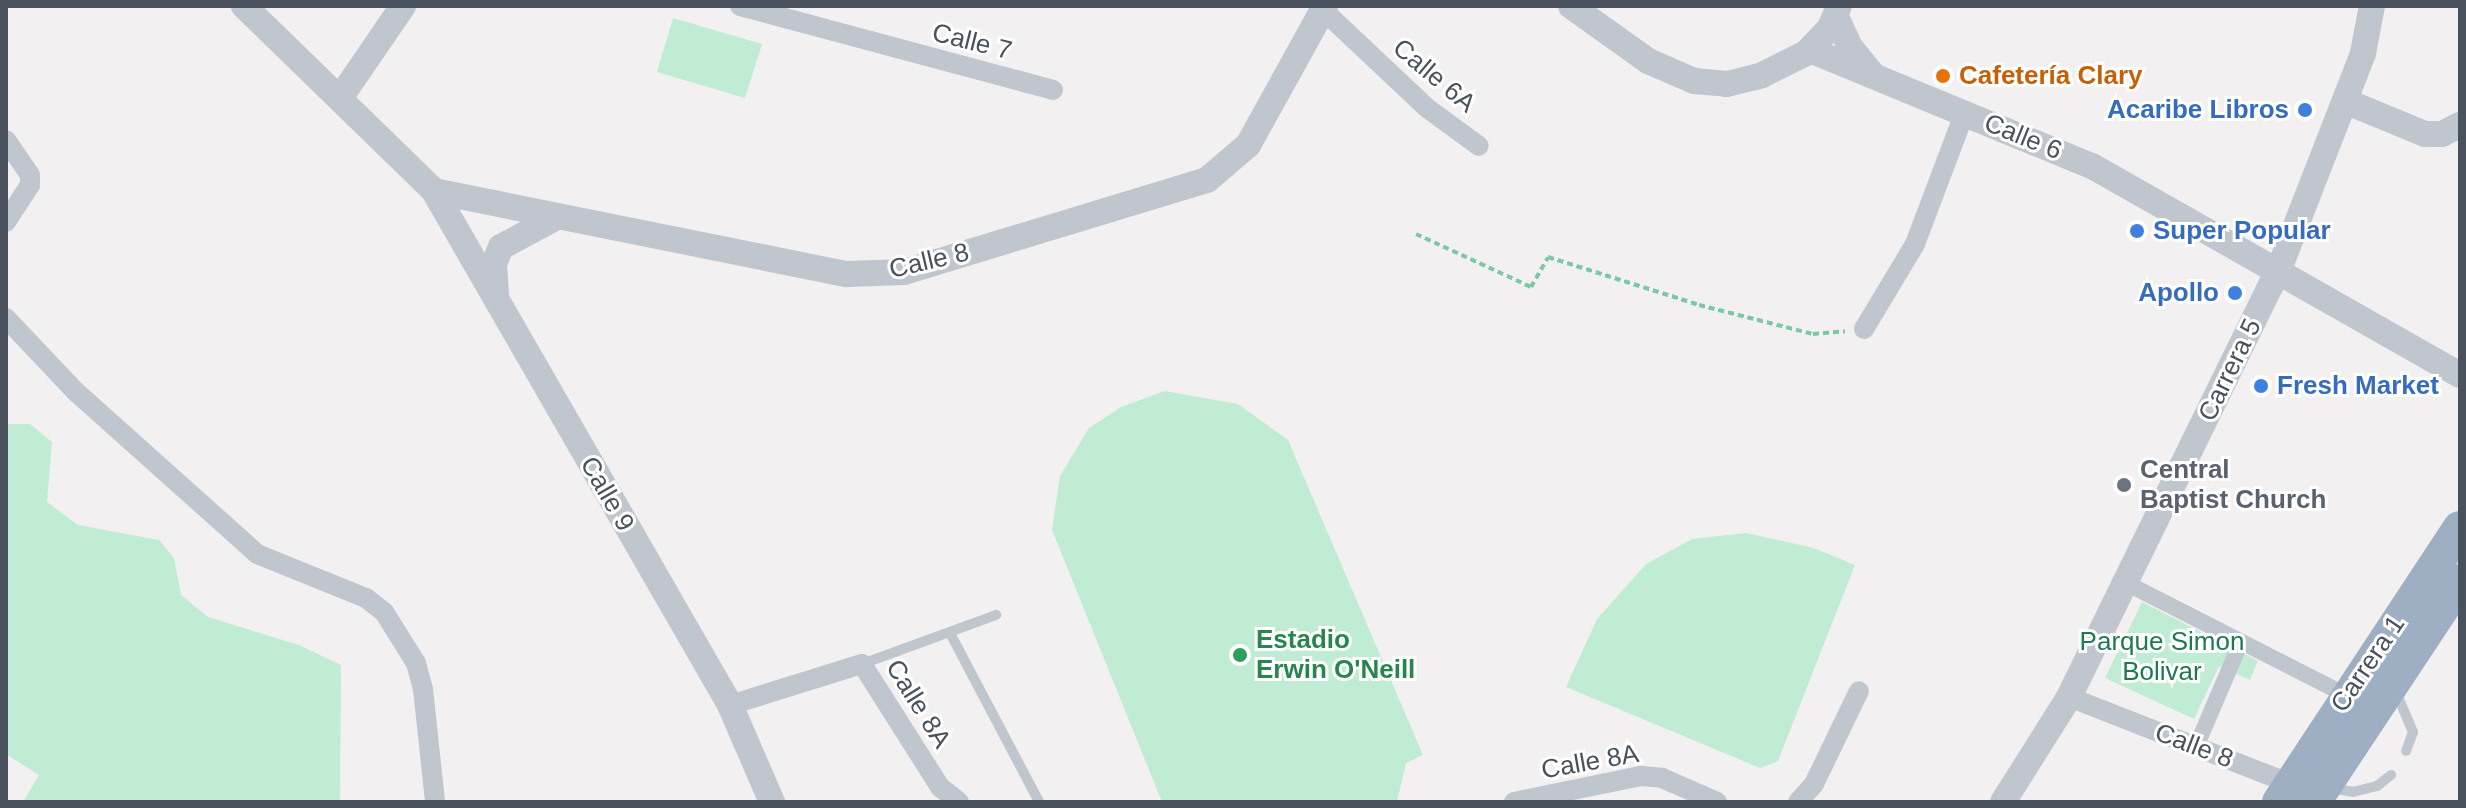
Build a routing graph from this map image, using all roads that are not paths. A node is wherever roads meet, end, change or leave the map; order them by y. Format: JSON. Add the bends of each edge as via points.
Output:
{"nodes":[{"id":1,"x":244,"y":6,"type":"edge"},
{"id":2,"x":403,"y":6,"type":"edge"},
{"id":3,"x":740,"y":6,"type":"edge"},
{"id":4,"x":1571,"y":6,"type":"edge"},
{"id":5,"x":2372,"y":6,"type":"edge"},
{"id":6,"x":1324,"y":8,"type":"edge"},
{"id":7,"x":1838,"y":12,"type":"edge"},
{"id":8,"x":1810,"y":50,"type":"junction"},
{"id":9,"x":1882,"y":82,"type":"junction"},
{"id":10,"x":1053,"y":90,"type":"dead end"},
{"id":11,"x":340,"y":98,"type":"junction"},
{"id":12,"x":2345,"y":101,"type":"junction"},
{"id":13,"x":1965,"y":112,"type":"junction"},
{"id":14,"x":2460,"y":125,"type":"edge"},
{"id":15,"x":6,"y":140,"type":"edge"},
{"id":16,"x":1479,"y":146,"type":"dead end"},
{"id":17,"x":434,"y":191,"type":"junction"},
{"id":18,"x":553,"y":219,"type":"junction"},
{"id":19,"x":6,"y":222,"type":"edge"},
{"id":20,"x":2279,"y":269,"type":"junction"},
{"id":21,"x":497,"y":305,"type":"junction"},
{"id":22,"x":6,"y":318,"type":"edge"},
{"id":23,"x":1864,"y":329,"type":"road end"},
{"id":24,"x":2460,"y":375,"type":"edge"},
{"id":25,"x":2460,"y":528,"type":"edge"},
{"id":26,"x":2460,"y":581,"type":"edge"},
{"id":27,"x":2126,"y":583,"type":"junction"},
{"id":28,"x":996,"y":615,"type":"dead end"},
{"id":29,"x":950,"y":633,"type":"junction"},
{"id":30,"x":2241,"y":642,"type":"junction"},
{"id":31,"x":862,"y":664,"type":"junction"},
{"id":32,"x":2391,"y":682,"type":"junction"},
{"id":33,"x":1859,"y":691,"type":"dead end"},
{"id":34,"x":2346,"y":695,"type":"junction"},
{"id":35,"x":2069,"y":697,"type":"junction"},
{"id":36,"x":730,"y":705,"type":"junction"},
{"id":37,"x":2196,"y":747,"type":"junction"},
{"id":38,"x":2406,"y":751,"type":"dead end"},
{"id":39,"x":2391,"y":775,"type":"dead end"},
{"id":40,"x":2305,"y":794,"type":"edge"},
{"id":41,"x":1720,"y":801,"type":"edge"},
{"id":42,"x":435,"y":802,"type":"edge"},
{"id":43,"x":772,"y":802,"type":"edge"},
{"id":44,"x":959,"y":802,"type":"edge"},
{"id":45,"x":1039,"y":802,"type":"edge"},
{"id":46,"x":1514,"y":802,"type":"edge"},
{"id":47,"x":1798,"y":802,"type":"edge"},
{"id":48,"x":2003,"y":802,"type":"edge"}],
"edges":[{"from":1,"to":11,"type":"street","name":"Calle 9"},
{"from":2,"to":11,"type":"street"},
{"from":3,"to":10,"type":"street","name":"Calle 7"},
{"from":4,"to":8,"type":"street","via":[[1648,61],[1694,81],[1727,84],[1762,75]]},
{"from":5,"to":12,"type":"street","name":"Carrera 5","via":[[2363,53]]},
{"from":6,"to":16,"type":"street","name":"Calle 6A","via":[[1417,99]]},
{"from":6,"to":18,"type":"street","name":"Calle 8","via":[[1248,145],[1207,180],[904,272],[847,274]]},
{"from":7,"to":8,"type":"street"},
{"from":7,"to":9,"type":"street","via":[[1854,53]]},
{"from":8,"to":9,"type":"street","name":"Calle 6"},
{"from":9,"to":13,"type":"street","name":"Calle 6"},
{"from":11,"to":17,"type":"street","name":"Calle 9"},
{"from":12,"to":14,"type":"street","via":[[2425,134],[2442,134]]},
{"from":12,"to":20,"type":"street","name":"Carrera 5"},
{"from":13,"to":20,"type":"street","name":"Calle 6","via":[[2067,154]]},
{"from":13,"to":23,"type":"street","via":[[1915,244]]},
{"from":15,"to":19,"type":"street","via":[[30,175],[30,185]]},
{"from":17,"to":18,"type":"street","name":"Calle 8"},
{"from":17,"to":21,"type":"street","name":"Calle 9"},
{"from":18,"to":21,"type":"street","via":[[501,247],[494,264]]},
{"from":20,"to":24,"type":"street","name":"Calle 6"},
{"from":20,"to":27,"type":"street","name":"Carrera 5"},
{"from":21,"to":36,"type":"street","name":"Calle 9"},
{"from":22,"to":42,"type":"street","via":[[75,391],[257,554],[366,598],[384,612],[416,663],[423,689]]},
{"from":25,"to":34,"type":"highway","name":"Carrera 1"},
{"from":26,"to":32,"type":"highway","name":"Carrera 1"},
{"from":27,"to":30,"type":"street"},
{"from":27,"to":35,"type":"street","name":"Carrera 5"},
{"from":28,"to":29,"type":"lane"},
{"from":29,"to":31,"type":"lane"},
{"from":29,"to":45,"type":"lane"},
{"from":30,"to":34,"type":"street"},
{"from":30,"to":37,"type":"street"},
{"from":31,"to":36,"type":"street","name":"Calle 8A"},
{"from":31,"to":44,"type":"street","name":"Calle 8A","via":[[940,787]]},
{"from":32,"to":38,"type":"lane","via":[[2412,724]]},
{"from":32,"to":40,"type":"highway","name":"Carrera 1"},
{"from":33,"to":47,"type":"street","via":[[1814,784]]},
{"from":34,"to":40,"type":"highway","name":"Carrera 1"},
{"from":35,"to":37,"type":"street","name":"Calle 8"},
{"from":35,"to":48,"type":"street","name":"Carrera 5"},
{"from":36,"to":43,"type":"street","name":"Calle 9"},
{"from":37,"to":40,"type":"street","name":"Calle 8"},
{"from":39,"to":40,"type":"lane","via":[[2377,786],[2353,792]]},
{"from":41,"to":46,"type":"street","name":"Calle 8A","via":[[1662,778],[1641,776]]}]}
